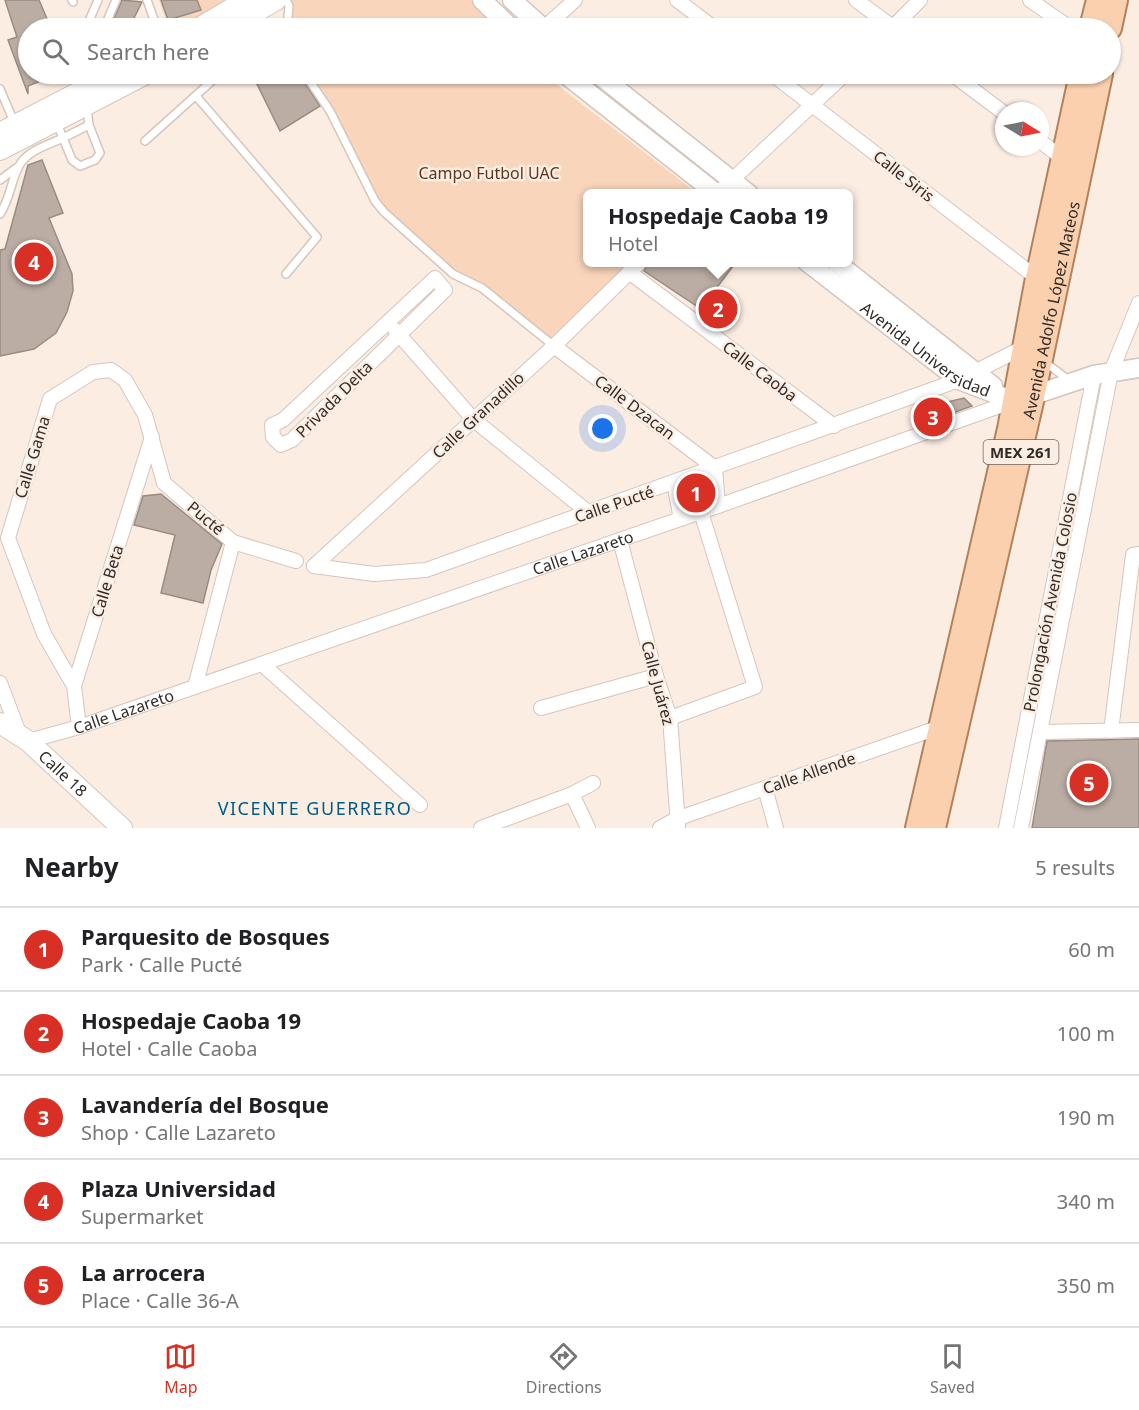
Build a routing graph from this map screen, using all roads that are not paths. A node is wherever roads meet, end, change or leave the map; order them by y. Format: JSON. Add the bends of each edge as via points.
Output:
{"nodes":[{"id":1,"x":98,"y":0,"type":"edge"},
{"id":2,"x":116,"y":0,"type":"edge"},
{"id":3,"x":147,"y":0,"type":"edge"},
{"id":4,"x":246,"y":0,"type":"edge"},
{"id":5,"x":276,"y":0,"type":"edge"},
{"id":6,"x":286,"y":0,"type":"edge"},
{"id":7,"x":482,"y":0,"type":"edge"},
{"id":8,"x":512,"y":0,"type":"edge"},
{"id":9,"x":575,"y":0,"type":"edge"},
{"id":10,"x":677,"y":0,"type":"edge"},
{"id":11,"x":856,"y":0,"type":"edge"},
{"id":12,"x":920,"y":0,"type":"edge"},
{"id":13,"x":1030,"y":0,"type":"edge"},
{"id":14,"x":1098,"y":0,"type":"edge"},
{"id":15,"x":1116,"y":0,"type":"edge"},
{"id":16,"x":90,"y":18,"type":"edge"},
{"id":17,"x":108,"y":18,"type":"edge"},
{"id":18,"x":153,"y":18,"type":"edge"},
{"id":19,"x":216,"y":18,"type":"edge"},
{"id":20,"x":245,"y":18,"type":"edge"},
{"id":21,"x":288,"y":18,"type":"edge"},
{"id":22,"x":501,"y":18,"type":"edge"},
{"id":23,"x":532,"y":18,"type":"edge"},
{"id":24,"x":554,"y":18,"type":"edge"},
{"id":25,"x":701,"y":18,"type":"edge"},
{"id":26,"x":880,"y":18,"type":"edge"},
{"id":27,"x":903,"y":18,"type":"edge"},
{"id":28,"x":1056,"y":18,"type":"edge"},
{"id":29,"x":1094,"y":18,"type":"edge"},
{"id":30,"x":1112,"y":18,"type":"edge"},
{"id":31,"x":105,"y":84,"type":"edge"},
{"id":32,"x":209,"y":84,"type":"edge"},
{"id":33,"x":312,"y":84,"type":"edge"},
{"id":34,"x":578,"y":84,"type":"edge"},
{"id":35,"x":611,"y":84,"type":"edge"},
{"id":36,"x":785,"y":84,"type":"edge"},
{"id":37,"x":834,"y":84,"type":"edge"},
{"id":38,"x":965,"y":84,"type":"edge"},
{"id":39,"x":1079,"y":84,"type":"edge"},
{"id":40,"x":1099,"y":84,"type":"edge"},
{"id":41,"x":0,"y":88,"type":"edge"},
{"id":42,"x":89,"y":88,"type":"edge"},
{"id":43,"x":196,"y":96,"type":"junction"},
{"id":44,"x":812,"y":105,"type":"junction"},
{"id":45,"x":995,"y":106,"type":"edge"},
{"id":46,"x":89,"y":125,"type":"junction"},
{"id":47,"x":8,"y":129,"type":"edge"},
{"id":48,"x":59,"y":129,"type":"junction"},
{"id":49,"x":145,"y":141,"type":"dead end"},
{"id":50,"x":1049,"y":148,"type":"edge"},
{"id":51,"x":0,"y":150,"type":"edge"},
{"id":52,"x":1062,"y":158,"type":"junction"},
{"id":53,"x":19,"y":166,"type":"junction"},
{"id":54,"x":0,"y":180,"type":"edge"},
{"id":55,"x":733,"y":181,"type":"junction"},
{"id":56,"x":712,"y":189,"type":"edge"},
{"id":57,"x":722,"y":189,"type":"edge"},
{"id":58,"x":743,"y":189,"type":"edge"},
{"id":59,"x":0,"y":214,"type":"edge"},
{"id":60,"x":635,"y":267,"type":"edge"},
{"id":61,"x":814,"y":267,"type":"edge"},
{"id":62,"x":842,"y":267,"type":"edge"},
{"id":63,"x":629,"y":273,"type":"junction"},
{"id":64,"x":286,"y":274,"type":"dead end"},
{"id":65,"x":1037,"y":278,"type":"junction"},
{"id":66,"x":1139,"y":303,"type":"edge"},
{"id":67,"x":388,"y":322,"type":"junction"},
{"id":68,"x":399,"y":334,"type":"junction"},
{"id":69,"x":554,"y":346,"type":"junction"},
{"id":70,"x":1033,"y":353,"type":"junction"},
{"id":71,"x":1139,"y":368,"type":"edge"},
{"id":72,"x":334,"y":372,"type":"junction"},
{"id":73,"x":1102,"y":373,"type":"junction"},
{"id":74,"x":967,"y":376,"type":"junction"},
{"id":75,"x":1072,"y":383,"type":"junction"},
{"id":76,"x":348,"y":385,"type":"junction"},
{"id":77,"x":316,"y":389,"type":"junction"},
{"id":78,"x":334,"y":399,"type":"junction"},
{"id":79,"x":1024,"y":399,"type":"junction"},
{"id":80,"x":474,"y":420,"type":"junction"},
{"id":81,"x":834,"y":426,"type":"junction"},
{"id":82,"x":152,"y":437,"type":"junction"},
{"id":83,"x":715,"y":468,"type":"junction"},
{"id":84,"x":674,"y":483,"type":"junction"},
{"id":85,"x":718,"y":506,"type":"junction"},
{"id":86,"x":701,"y":512,"type":"junction"},
{"id":87,"x":589,"y":513,"type":"junction"},
{"id":88,"x":681,"y":519,"type":"junction"},
{"id":89,"x":620,"y":540,"type":"junction"},
{"id":90,"x":233,"y":542,"type":"junction"},
{"id":91,"x":1136,"y":554,"type":"edge"},
{"id":92,"x":296,"y":561,"type":"dead end"},
{"id":93,"x":315,"y":566,"type":"joint"},
{"id":94,"x":262,"y":664,"type":"junction"},
{"id":95,"x":656,"y":676,"type":"junction"},
{"id":96,"x":0,"y":683,"type":"edge"},
{"id":97,"x":74,"y":686,"type":"junction"},
{"id":98,"x":195,"y":687,"type":"junction"},
{"id":99,"x":541,"y":708,"type":"dead end"},
{"id":100,"x":670,"y":718,"type":"junction"},
{"id":101,"x":0,"y":723,"type":"edge"},
{"id":102,"x":949,"y":724,"type":"junction"},
{"id":103,"x":79,"y":727,"type":"junction"},
{"id":104,"x":1139,"y":730,"type":"edge"},
{"id":105,"x":1111,"y":731,"type":"junction"},
{"id":106,"x":1040,"y":732,"type":"junction"},
{"id":107,"x":23,"y":737,"type":"junction"},
{"id":108,"x":593,"y":783,"type":"dead end"},
{"id":109,"x":765,"y":788,"type":"junction"},
{"id":110,"x":572,"y":794,"type":"junction"},
{"id":111,"x":420,"y":805,"type":"dead end"},
{"id":112,"x":677,"y":823,"type":"edge"},
{"id":113,"x":122,"y":828,"type":"edge"},
{"id":114,"x":482,"y":828,"type":"edge"},
{"id":115,"x":588,"y":828,"type":"edge"},
{"id":116,"x":660,"y":828,"type":"edge"},
{"id":117,"x":776,"y":828,"type":"edge"},
{"id":118,"x":917,"y":828,"type":"edge"},
{"id":119,"x":934,"y":828,"type":"edge"},
{"id":120,"x":1006,"y":828,"type":"edge"},
{"id":121,"x":1021,"y":828,"type":"edge"}],
"edges":[{"from":1,"to":16,"type":"lane"},
{"from":2,"to":17,"type":"lane"},
{"from":3,"to":18,"type":"lane"},
{"from":4,"to":19,"type":"main road"},
{"from":5,"to":20,"type":"main road"},
{"from":6,"to":21,"type":"lane"},
{"from":7,"to":22,"type":"street"},
{"from":8,"to":23,"type":"street"},
{"from":9,"to":24,"type":"street"},
{"from":10,"to":25,"type":"street"},
{"from":11,"to":26,"type":"street"},
{"from":12,"to":27,"type":"street"},
{"from":13,"to":28,"type":"street"},
{"from":14,"to":29,"type":"main road"},
{"from":15,"to":30,"type":"main road"},
{"from":31,"to":42,"type":"main road"},
{"from":32,"to":43,"type":"lane"},
{"from":33,"to":69,"type":"lane","via":[[384,212],[453,274],[482,288]]},
{"from":34,"to":56,"type":"street"},
{"from":35,"to":55,"type":"street"},
{"from":36,"to":44,"type":"street","name":"Calle Siris"},
{"from":37,"to":44,"type":"street"},
{"from":38,"to":45,"type":"street"},
{"from":39,"to":52,"type":"main road","name":"Avenida Adolfo López Mateos","number":"MEX 261"},
{"from":40,"to":70,"type":"main road","name":"Avenida Adolfo López Mateos","number":"MEX 261"},
{"from":41,"to":47,"type":"lane"},
{"from":42,"to":46,"type":"lane"},
{"from":42,"to":47,"type":"main road"},
{"from":42,"to":48,"type":"main road"},
{"from":43,"to":49,"type":"lane"},
{"from":43,"to":64,"type":"lane","via":[[317,237]]},
{"from":44,"to":55,"type":"street"},
{"from":44,"to":65,"type":"street","name":"Calle Siris"},
{"from":46,"to":48,"type":"lane"},
{"from":46,"to":48,"type":"lane","via":[[99,148],[98,157],[84,165],[75,164]]},
{"from":48,"to":51,"type":"main road"},
{"from":48,"to":53,"type":"lane"},
{"from":50,"to":52,"type":"street"},
{"from":52,"to":65,"type":"main road","name":"Avenida Adolfo López Mateos","number":"MEX 261"},
{"from":53,"to":54,"type":"lane"},
{"from":53,"to":59,"type":"lane"},
{"from":55,"to":57,"type":"street"},
{"from":55,"to":58,"type":"street"},
{"from":60,"to":63,"type":"street","name":"Calle Granadillo"},
{"from":61,"to":74,"type":"street","name":"Avenida Universidad"},
{"from":62,"to":74,"type":"street","name":"Avenida Universidad"},
{"from":63,"to":69,"type":"street","name":"Calle Granadillo"},
{"from":63,"to":81,"type":"street","name":"Calle Caoba"},
{"from":65,"to":70,"type":"main road","name":"Avenida Adolfo López Mateos","number":"MEX 261"},
{"from":66,"to":73,"type":"street"},
{"from":67,"to":68,"type":"street"},
{"from":67,"to":68,"type":"street","name":"Privada Delta","via":[[435,278],[446,290]]},
{"from":67,"to":72,"type":"street","name":"Privada Delta"},
{"from":68,"to":76,"type":"street","name":"Privada Delta"},
{"from":68,"to":80,"type":"street"},
{"from":69,"to":80,"type":"street","name":"Calle Granadillo"},
{"from":69,"to":83,"type":"street","name":"Calle Dzacan"},
{"from":70,"to":74,"type":"street","name":"Calle Pucté"},
{"from":70,"to":75,"type":"lane"},
{"from":70,"to":79,"type":"main road","name":"Avenida Adolfo López Mateos","number":"MEX 261"},
{"from":71,"to":73,"type":"street","name":"Calle Lazareto"},
{"from":72,"to":76,"type":"street"},
{"from":72,"to":77,"type":"street","name":"Privada Delta"},
{"from":73,"to":75,"type":"street","name":"Calle Lazareto"},
{"from":73,"to":106,"type":"street"},
{"from":73,"to":120,"type":"street","name":"Prolongación Avenida Colosio"},
{"from":74,"to":79,"type":"street","name":"Avenida Universidad"},
{"from":74,"to":81,"type":"street","name":"Calle Pucté"},
{"from":75,"to":79,"type":"street","name":"Calle Lazareto"},
{"from":76,"to":78,"type":"street","name":"Privada Delta"},
{"from":77,"to":78,"type":"street"},
{"from":77,"to":78,"type":"street","name":"Privada Delta","via":[[283,420],[272,425],[273,437],[281,446]]},
{"from":79,"to":85,"type":"street","name":"Calle Lazareto"},
{"from":79,"to":102,"type":"main road","name":"Avenida Adolfo López Mateos","number":"MEX 261"},
{"from":80,"to":87,"type":"street"},
{"from":80,"to":93,"type":"street","name":"Calle Granadillo"},
{"from":81,"to":83,"type":"street","name":"Calle Pucté"},
{"from":82,"to":90,"type":"street","name":"Pucté","via":[[164,483]]},
{"from":82,"to":97,"type":"street","name":"Calle Beta"},
{"from":82,"to":97,"type":"street","name":"Calle Gama","via":[[146,415],[125,380],[111,370],[93,372],[50,399],[8,538],[44,634]]},
{"from":83,"to":84,"type":"street","name":"Calle Pucté"},
{"from":83,"to":85,"type":"street"},
{"from":84,"to":87,"type":"street","name":"Calle Pucté"},
{"from":84,"to":88,"type":"street"},
{"from":85,"to":86,"type":"street","name":"Calle Lazareto"},
{"from":86,"to":88,"type":"street","name":"Calle Lazareto"},
{"from":86,"to":100,"type":"street","via":[[755,687]]},
{"from":87,"to":93,"type":"street","name":"Calle Pucté","via":[[426,570],[374,574]]},
{"from":88,"to":89,"type":"street","name":"Calle Lazareto"},
{"from":89,"to":94,"type":"street","name":"Calle Lazareto"},
{"from":89,"to":95,"type":"street","name":"Calle Juárez"},
{"from":90,"to":92,"type":"street","name":"Pucté"},
{"from":90,"to":98,"type":"street"},
{"from":91,"to":105,"type":"street"},
{"from":94,"to":98,"type":"street","name":"Calle Lazareto"},
{"from":94,"to":111,"type":"street"},
{"from":95,"to":99,"type":"street"},
{"from":95,"to":100,"type":"street","name":"Calle Juárez"},
{"from":96,"to":107,"type":"street"},
{"from":97,"to":103,"type":"street","name":"Calle Beta"},
{"from":98,"to":103,"type":"street","name":"Calle Lazareto"},
{"from":100,"to":112,"type":"street","name":"Calle Juárez"},
{"from":101,"to":107,"type":"main road","name":"Calle 18"},
{"from":102,"to":109,"type":"street","name":"Calle Allende"},
{"from":102,"to":118,"type":"main road","name":"Avenida Adolfo López Mateos","number":"MEX 261"},
{"from":102,"to":119,"type":"main road","name":"Avenida Adolfo López Mateos","number":"MEX 261"},
{"from":103,"to":107,"type":"street","name":"Calle Lazareto"},
{"from":104,"to":105,"type":"street"},
{"from":105,"to":106,"type":"street"},
{"from":106,"to":121,"type":"street"},
{"from":107,"to":113,"type":"main road","name":"Calle 18"},
{"from":108,"to":110,"type":"street"},
{"from":109,"to":112,"type":"street","name":"Calle Allende"},
{"from":109,"to":117,"type":"street"},
{"from":110,"to":114,"type":"street"},
{"from":110,"to":115,"type":"street"},
{"from":112,"to":116,"type":"street","name":"Calle Allende"}]}
